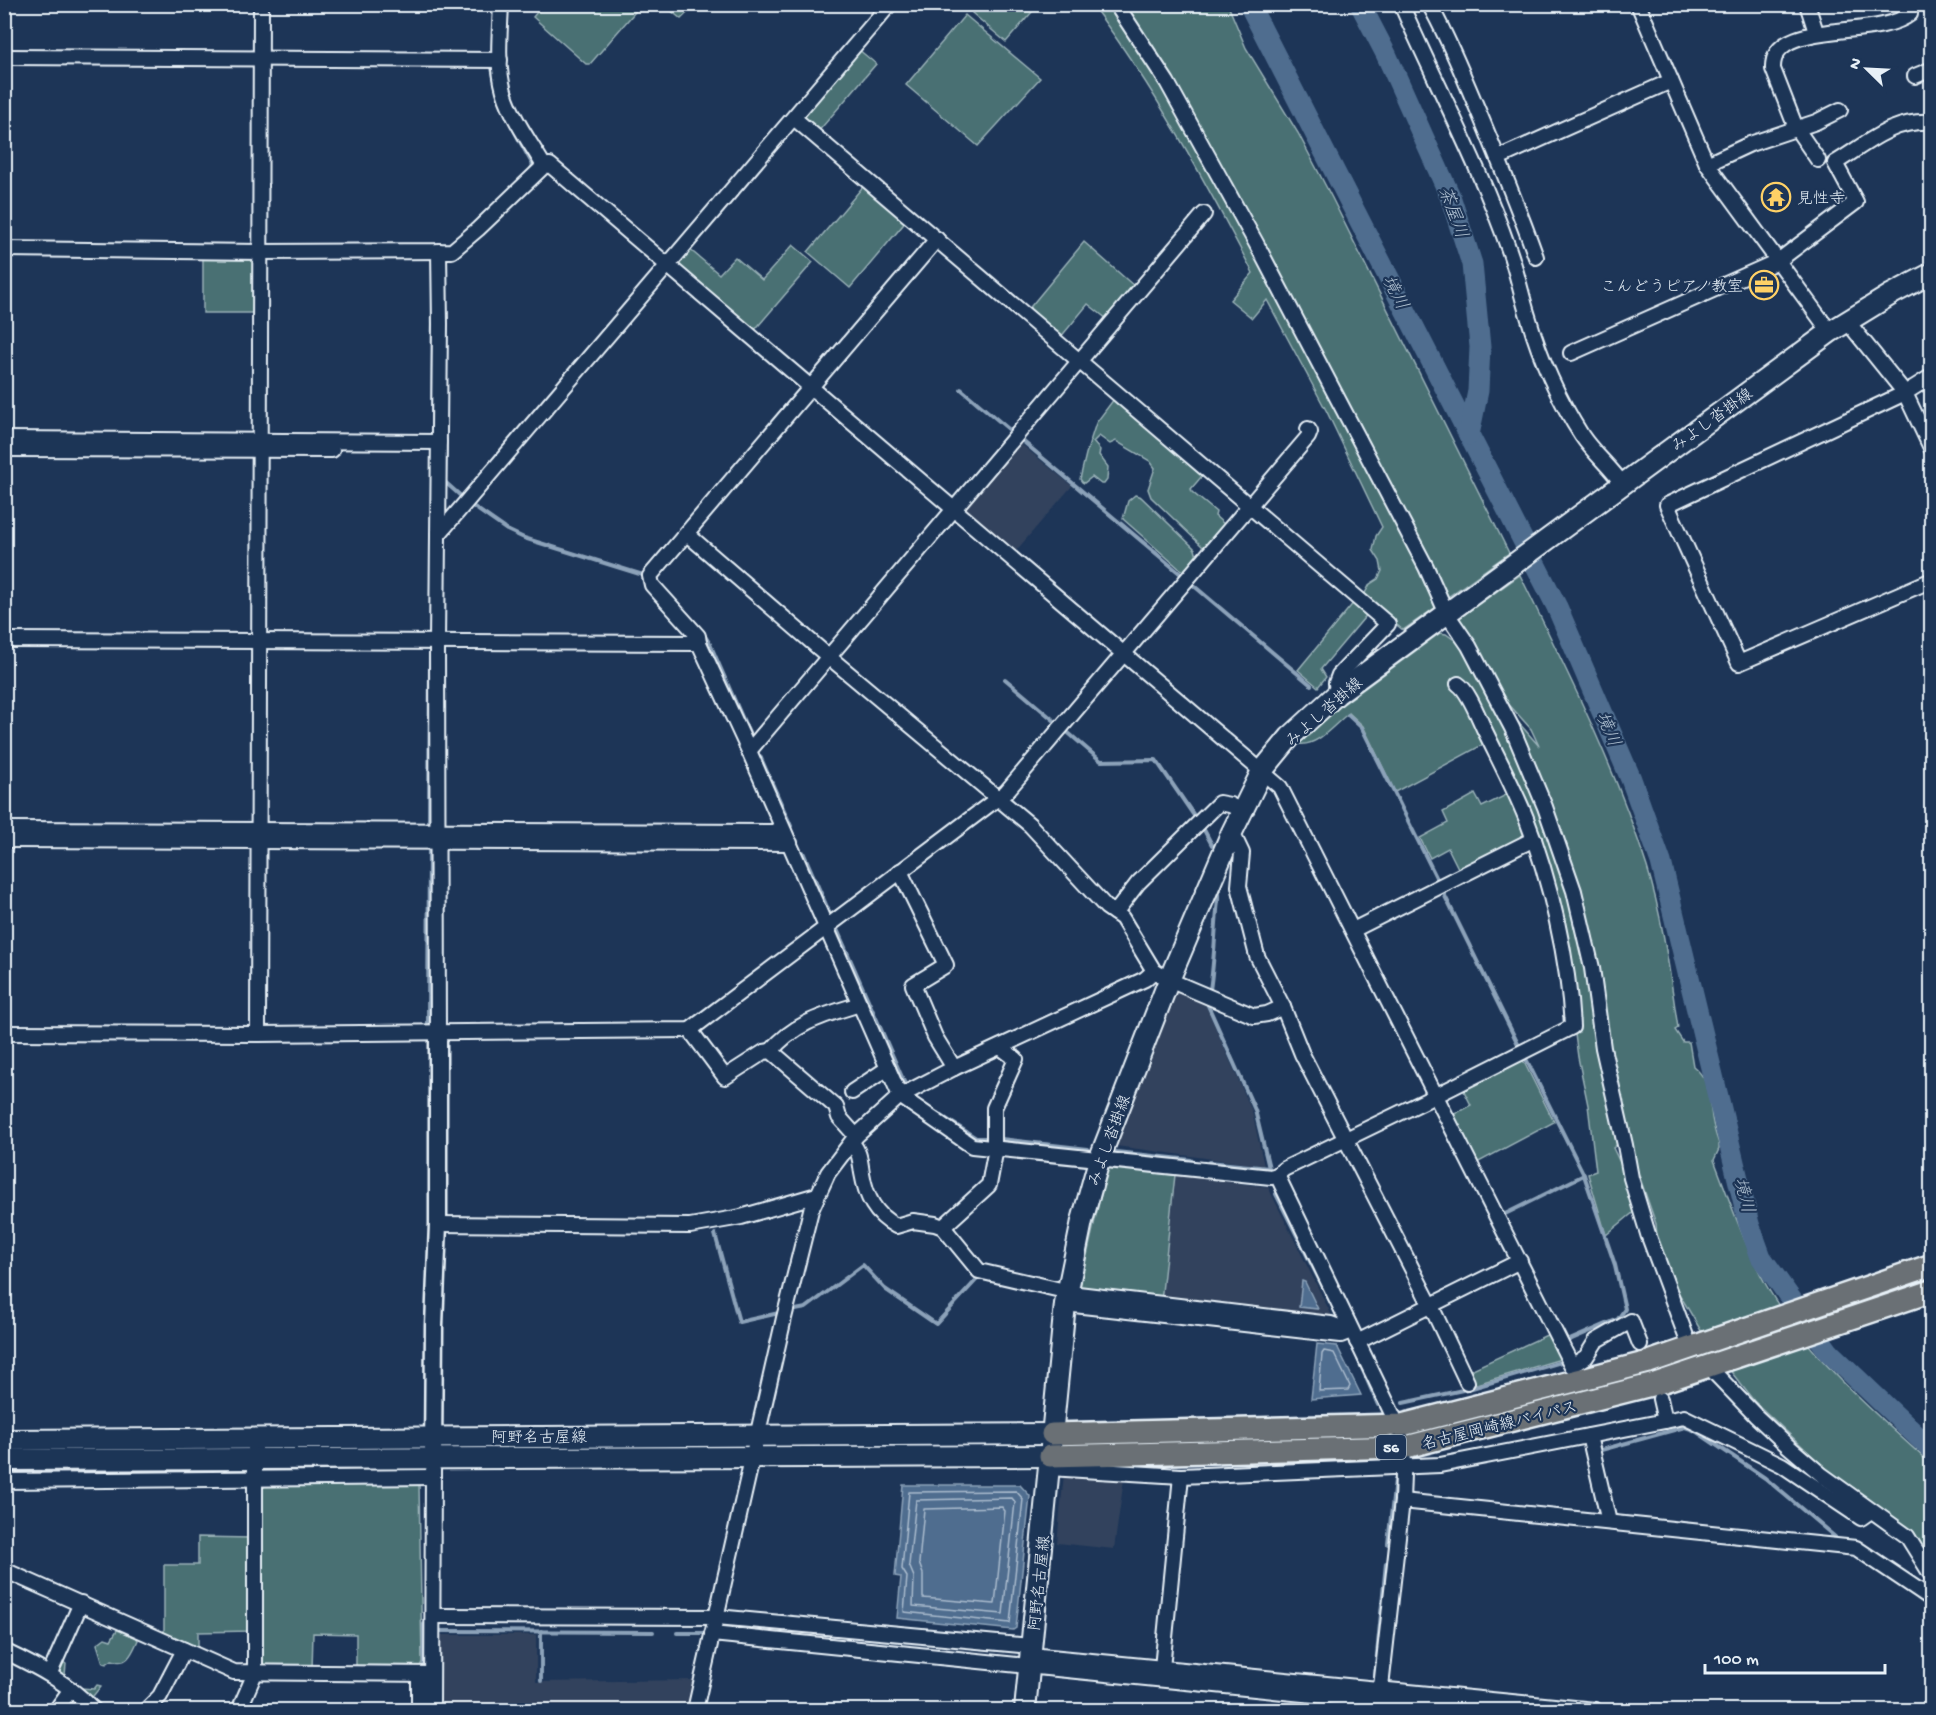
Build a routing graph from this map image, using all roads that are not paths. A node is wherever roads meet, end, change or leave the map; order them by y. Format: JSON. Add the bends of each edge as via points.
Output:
{"nodes":[{"id":1,"x":261,"y":4,"type":"edge"},
{"id":2,"x":501,"y":4,"type":"edge"},
{"id":3,"x":890,"y":4,"type":"edge"},
{"id":4,"x":1116,"y":4,"type":"edge"},
{"id":5,"x":1401,"y":4,"type":"edge"},
{"id":6,"x":1429,"y":4,"type":"edge"},
{"id":7,"x":1807,"y":4,"type":"edge"},
{"id":8,"x":1910,"y":4,"type":"edge"},
{"id":9,"x":1641,"y":6,"type":"edge"},
{"id":10,"x":1816,"y":32,"type":"junction"},
{"id":11,"x":4,"y":57,"type":"edge"},
{"id":12,"x":261,"y":59,"type":"junction"},
{"id":13,"x":500,"y":60,"type":"junction"},
{"id":14,"x":1932,"y":69,"type":"edge"},
{"id":15,"x":1915,"y":76,"type":"dead end"},
{"id":16,"x":1671,"y":81,"type":"junction"},
{"id":17,"x":1840,"y":110,"type":"dead end"},
{"id":18,"x":795,"y":119,"type":"junction"},
{"id":19,"x":1932,"y":122,"type":"edge"},
{"id":20,"x":1796,"y":128,"type":"junction"},
{"id":21,"x":1498,"y":158,"type":"junction"},
{"id":22,"x":1818,"y":160,"type":"dead end"},
{"id":23,"x":1707,"y":164,"type":"junction"},
{"id":24,"x":544,"y":166,"type":"junction"},
{"id":25,"x":1204,"y":214,"type":"dead end"},
{"id":26,"x":937,"y":239,"type":"junction"},
{"id":27,"x":4,"y":249,"type":"edge"},
{"id":28,"x":439,"y":251,"type":"junction"},
{"id":29,"x":260,"y":252,"type":"junction"},
{"id":30,"x":1536,"y":257,"type":"dead end"},
{"id":31,"x":1778,"y":261,"type":"junction"},
{"id":32,"x":669,"y":266,"type":"junction"},
{"id":33,"x":1932,"y":273,"type":"edge"},
{"id":34,"x":1847,"y":321,"type":"junction"},
{"id":35,"x":1830,"y":332,"type":"junction"},
{"id":36,"x":1571,"y":353,"type":"dead end"},
{"id":37,"x":1080,"y":360,"type":"junction"},
{"id":38,"x":1932,"y":376,"type":"edge"},
{"id":39,"x":812,"y":387,"type":"junction"},
{"id":40,"x":1905,"y":393,"type":"junction"},
{"id":41,"x":1308,"y":429,"type":"dead end"},
{"id":42,"x":4,"y":439,"type":"edge"},
{"id":43,"x":260,"y":445,"type":"junction"},
{"id":44,"x":439,"y":446,"type":"junction"},
{"id":45,"x":4,"y":449,"type":"edge"},
{"id":46,"x":1932,"y":450,"type":"edge"},
{"id":47,"x":1619,"y":488,"type":"junction"},
{"id":48,"x":1249,"y":505,"type":"junction"},
{"id":49,"x":955,"y":508,"type":"junction"},
{"id":50,"x":687,"y":534,"type":"junction"},
{"id":51,"x":438,"y":535,"type":"junction"},
{"id":52,"x":1932,"y":580,"type":"edge"},
{"id":53,"x":1447,"y":614,"type":"junction"},
{"id":54,"x":4,"y":640,"type":"edge"},
{"id":55,"x":259,"y":640,"type":"junction"},
{"id":56,"x":437,"y":643,"type":"junction"},
{"id":57,"x":699,"y":643,"type":"junction"},
{"id":58,"x":1125,"y":652,"type":"junction"},
{"id":59,"x":829,"y":657,"type":"junction"},
{"id":60,"x":1458,"y":684,"type":"dead end"},
{"id":61,"x":1337,"y":694,"type":"junction"},
{"id":62,"x":749,"y":751,"type":"junction"},
{"id":63,"x":1262,"y":771,"type":"junction"},
{"id":64,"x":997,"y":799,"type":"junction"},
{"id":65,"x":1242,"y":811,"type":"junction"},
{"id":66,"x":4,"y":829,"type":"edge"},
{"id":67,"x":1232,"y":832,"type":"junction"},
{"id":68,"x":257,"y":836,"type":"junction"},
{"id":69,"x":437,"y":837,"type":"junction"},
{"id":70,"x":787,"y":838,"type":"junction"},
{"id":71,"x":1533,"y":839,"type":"junction"},
{"id":72,"x":4,"y":840,"type":"edge"},
{"id":73,"x":900,"y":872,"type":"junction"},
{"id":74,"x":1115,"y":913,"type":"junction"},
{"id":75,"x":826,"y":926,"type":"junction"},
{"id":76,"x":1353,"y":930,"type":"junction"},
{"id":77,"x":1161,"y":976,"type":"junction"},
{"id":78,"x":860,"y":1004,"type":"junction"},
{"id":79,"x":1283,"y":1007,"type":"junction"},
{"id":80,"x":690,"y":1030,"type":"junction"},
{"id":81,"x":438,"y":1031,"type":"junction"},
{"id":82,"x":4,"y":1033,"type":"edge"},
{"id":83,"x":258,"y":1034,"type":"junction"},
{"id":84,"x":1000,"y":1047,"type":"junction"},
{"id":85,"x":771,"y":1051,"type":"junction"},
{"id":86,"x":888,"y":1068,"type":"junction"},
{"id":87,"x":954,"y":1068,"type":"junction"},
{"id":88,"x":852,"y":1092,"type":"dead end"},
{"id":89,"x":1437,"y":1095,"type":"junction"},
{"id":90,"x":900,"y":1096,"type":"junction"},
{"id":91,"x":854,"y":1139,"type":"junction"},
{"id":92,"x":1347,"y":1139,"type":"junction"},
{"id":93,"x":995,"y":1148,"type":"junction"},
{"id":94,"x":1099,"y":1160,"type":"junction"},
{"id":95,"x":1277,"y":1175,"type":"junction"},
{"id":96,"x":817,"y":1195,"type":"junction"},
{"id":97,"x":438,"y":1224,"type":"junction"},
{"id":98,"x":943,"y":1227,"type":"junction"},
{"id":99,"x":1520,"y":1261,"type":"junction"},
{"id":100,"x":1924,"y":1268,"type":"edge"},
{"id":101,"x":1932,"y":1291,"type":"edge"},
{"id":102,"x":1066,"y":1297,"type":"junction"},
{"id":103,"x":1431,"y":1306,"type":"junction"},
{"id":104,"x":1353,"y":1332,"type":"junction"},
{"id":105,"x":1640,"y":1344,"type":"dead end"},
{"id":106,"x":1699,"y":1344,"type":"junction"},
{"id":107,"x":1715,"y":1365,"type":"junction"},
{"id":108,"x":1467,"y":1382,"type":"dead end"},
{"id":109,"x":1660,"y":1399,"type":"dead end"},
{"id":110,"x":1665,"y":1421,"type":"junction"},
{"id":111,"x":1398,"y":1426,"type":"junction"},
{"id":112,"x":1052,"y":1434,"type":"junction"},
{"id":113,"x":433,"y":1436,"type":"junction"},
{"id":114,"x":758,"y":1436,"type":"junction"},
{"id":115,"x":1588,"y":1436,"type":"junction"},
{"id":116,"x":255,"y":1437,"type":"junction"},
{"id":117,"x":4,"y":1440,"type":"edge"},
{"id":118,"x":1404,"y":1457,"type":"junction"},
{"id":119,"x":753,"y":1458,"type":"junction"},
{"id":120,"x":4,"y":1460,"type":"edge"},
{"id":121,"x":1049,"y":1462,"type":"junction"},
{"id":122,"x":254,"y":1468,"type":"junction"},
{"id":123,"x":433,"y":1468,"type":"junction"},
{"id":124,"x":1180,"y":1476,"type":"junction"},
{"id":125,"x":4,"y":1481,"type":"edge"},
{"id":126,"x":1402,"y":1501,"type":"junction"},
{"id":127,"x":1871,"y":1511,"type":"junction"},
{"id":128,"x":1609,"y":1522,"type":"junction"},
{"id":129,"x":1907,"y":1536,"type":"junction"},
{"id":130,"x":1932,"y":1556,"type":"edge"},
{"id":131,"x":4,"y":1570,"type":"edge"},
{"id":132,"x":1932,"y":1576,"type":"edge"},
{"id":133,"x":1932,"y":1599,"type":"edge"},
{"id":134,"x":81,"y":1603,"type":"junction"},
{"id":135,"x":433,"y":1616,"type":"junction"},
{"id":136,"x":717,"y":1617,"type":"junction"},
{"id":137,"x":712,"y":1634,"type":"junction"},
{"id":138,"x":184,"y":1650,"type":"junction"},
{"id":139,"x":4,"y":1651,"type":"edge"},
{"id":140,"x":1030,"y":1656,"type":"junction"},
{"id":141,"x":1162,"y":1668,"type":"junction"},
{"id":142,"x":50,"y":1673,"type":"junction"},
{"id":143,"x":255,"y":1673,"type":"junction"},
{"id":144,"x":426,"y":1674,"type":"junction"},
{"id":145,"x":71,"y":1689,"type":"junction"},
{"id":146,"x":1380,"y":1700,"type":"edge"},
{"id":147,"x":56,"y":1710,"type":"edge"},
{"id":148,"x":94,"y":1710,"type":"edge"},
{"id":149,"x":146,"y":1710,"type":"edge"},
{"id":150,"x":239,"y":1710,"type":"edge"},
{"id":151,"x":418,"y":1710,"type":"edge"},
{"id":152,"x":432,"y":1710,"type":"edge"},
{"id":153,"x":695,"y":1710,"type":"edge"},
{"id":154,"x":1025,"y":1710,"type":"edge"},
{"id":155,"x":1461,"y":1710,"type":"edge"},
{"id":156,"x":1595,"y":1710,"type":"edge"}],
"edges":[{"from":1,"to":12,"type":"street"},
{"from":2,"to":13,"type":"street"},
{"from":3,"to":18,"type":"street"},
{"from":4,"to":53,"type":"street","via":[[1167,82],[1256,243]]},
{"from":5,"to":47,"type":"street","via":[[1510,251],[1548,373],[1596,456],[1614,471]]},
{"from":6,"to":21,"type":"street"},
{"from":7,"to":10,"type":"street"},
{"from":8,"to":10,"type":"street","via":[[1910,14],[1904,19],[1873,28]]},
{"from":9,"to":16,"type":"street"},
{"from":10,"to":20,"type":"street","via":[[1787,42],[1772,59]]},
{"from":11,"to":12,"type":"street"},
{"from":12,"to":13,"type":"street"},
{"from":12,"to":29,"type":"street"},
{"from":13,"to":24,"type":"street","via":[[505,94]]},
{"from":14,"to":15,"type":"street"},
{"from":16,"to":21,"type":"street"},
{"from":16,"to":23,"type":"street"},
{"from":17,"to":20,"type":"street"},
{"from":18,"to":26,"type":"street"},
{"from":18,"to":32,"type":"street"},
{"from":19,"to":31,"type":"street","via":[[1904,123],[1885,130],[1835,163],[1856,202]]},
{"from":20,"to":22,"type":"street"},
{"from":20,"to":23,"type":"street"},
{"from":21,"to":30,"type":"street"},
{"from":23,"to":31,"type":"street"},
{"from":24,"to":28,"type":"street","via":[[452,251]]},
{"from":24,"to":32,"type":"street","via":[[550,165]]},
{"from":25,"to":37,"type":"street"},
{"from":26,"to":37,"type":"street"},
{"from":26,"to":39,"type":"street"},
{"from":27,"to":29,"type":"street"},
{"from":28,"to":29,"type":"street"},
{"from":28,"to":44,"type":"street"},
{"from":29,"to":43,"type":"street"},
{"from":31,"to":35,"type":"street"},
{"from":31,"to":36,"type":"street"},
{"from":32,"to":39,"type":"street"},
{"from":32,"to":51,"type":"street"},
{"from":33,"to":34,"type":"main road","name":"みよし沓掛線"},
{"from":34,"to":35,"type":"main road","name":"みよし沓掛線"},
{"from":34,"to":40,"type":"street"},
{"from":35,"to":47,"type":"main road","name":"みよし沓掛線"},
{"from":37,"to":48,"type":"street"},
{"from":37,"to":49,"type":"street"},
{"from":38,"to":40,"type":"street"},
{"from":39,"to":49,"type":"street"},
{"from":39,"to":50,"type":"street"},
{"from":40,"to":46,"type":"street"},
{"from":40,"to":52,"type":"street","via":[[1667,505],[1739,663]]},
{"from":41,"to":48,"type":"street","via":[[1308,437]]},
{"from":42,"to":43,"type":"street"},
{"from":43,"to":44,"type":"street"},
{"from":43,"to":45,"type":"street"},
{"from":43,"to":55,"type":"street"},
{"from":44,"to":51,"type":"street"},
{"from":47,"to":53,"type":"main road","name":"みよし沓掛線"},
{"from":48,"to":58,"type":"street"},
{"from":48,"to":61,"type":"street","via":[[1388,624],[1339,675]]},
{"from":49,"to":58,"type":"street"},
{"from":49,"to":59,"type":"street"},
{"from":50,"to":57,"type":"street","via":[[650,576],[652,585],[699,636]]},
{"from":50,"to":59,"type":"street"},
{"from":51,"to":56,"type":"street"},
{"from":53,"to":61,"type":"main road","name":"みよし沓掛線"},
{"from":53,"to":106,"type":"street","via":[[1469,646],[1512,728],[1574,891],[1630,1178],[1655,1254]]},
{"from":54,"to":55,"type":"street"},
{"from":55,"to":56,"type":"street"},
{"from":55,"to":68,"type":"street"},
{"from":56,"to":57,"type":"street"},
{"from":56,"to":69,"type":"street"},
{"from":57,"to":62,"type":"street"},
{"from":58,"to":63,"type":"street"},
{"from":58,"to":64,"type":"street"},
{"from":59,"to":62,"type":"street"},
{"from":59,"to":64,"type":"street"},
{"from":60,"to":71,"type":"street","via":[[1473,705]]},
{"from":61,"to":63,"type":"main road","name":"みよし沓掛線","via":[[1290,737]]},
{"from":62,"to":70,"type":"street"},
{"from":63,"to":65,"type":"main road","name":"みよし沓掛線"},
{"from":63,"to":76,"type":"street","via":[[1281,787]]},
{"from":64,"to":73,"type":"street"},
{"from":64,"to":74,"type":"street","via":[[1030,825]]},
{"from":65,"to":67,"type":"main road","name":"みよし沓掛線"},
{"from":65,"to":74,"type":"street","via":[[1219,803],[1138,883]]},
{"from":66,"to":68,"type":"street"},
{"from":67,"to":77,"type":"main road","name":"みよし沓掛線"},
{"from":67,"to":79,"type":"street","via":[[1242,853],[1239,886],[1257,956]]},
{"from":68,"to":69,"type":"street"},
{"from":68,"to":72,"type":"street"},
{"from":68,"to":83,"type":"street"},
{"from":69,"to":70,"type":"street"},
{"from":69,"to":81,"type":"street"},
{"from":70,"to":75,"type":"street"},
{"from":71,"to":76,"type":"street"},
{"from":71,"to":89,"type":"street","via":[[1559,934],[1572,1027]]},
{"from":73,"to":75,"type":"street"},
{"from":73,"to":87,"type":"street","via":[[946,965],[913,985],[935,1037]]},
{"from":74,"to":77,"type":"street"},
{"from":75,"to":78,"type":"street"},
{"from":75,"to":80,"type":"street"},
{"from":76,"to":89,"type":"street"},
{"from":77,"to":79,"type":"street","via":[[1254,1016]]},
{"from":77,"to":84,"type":"street","via":[[1144,978]]},
{"from":77,"to":94,"type":"main road","name":"みよし沓掛線"},
{"from":78,"to":85,"type":"street","via":[[792,1030]]},
{"from":78,"to":86,"type":"street"},
{"from":79,"to":92,"type":"street","via":[[1302,1054]]},
{"from":80,"to":81,"type":"street"},
{"from":80,"to":85,"type":"street","via":[[725,1077]]},
{"from":81,"to":83,"type":"street"},
{"from":81,"to":97,"type":"street"},
{"from":82,"to":83,"type":"street"},
{"from":84,"to":87,"type":"street"},
{"from":84,"to":93,"type":"street","via":[[1016,1059],[994,1108]]},
{"from":85,"to":91,"type":"street","via":[[836,1107]]},
{"from":86,"to":88,"type":"street"},
{"from":86,"to":90,"type":"street"},
{"from":87,"to":90,"type":"street"},
{"from":89,"to":92,"type":"street"},
{"from":89,"to":99,"type":"street"},
{"from":90,"to":91,"type":"street"},
{"from":90,"to":93,"type":"street","via":[[972,1146]]},
{"from":91,"to":96,"type":"street"},
{"from":91,"to":98,"type":"street","via":[[864,1184],[876,1212],[896,1226],[928,1221]]},
{"from":92,"to":95,"type":"street"},
{"from":92,"to":103,"type":"street"},
{"from":93,"to":94,"type":"street"},
{"from":93,"to":98,"type":"street","via":[[989,1185]]},
{"from":94,"to":95,"type":"street"},
{"from":94,"to":102,"type":"main road","name":"みよし沓掛線"},
{"from":95,"to":104,"type":"street"},
{"from":96,"to":97,"type":"street","via":[[741,1217],[690,1226]]},
{"from":96,"to":114,"type":"street"},
{"from":97,"to":113,"type":"street"},
{"from":98,"to":102,"type":"street","via":[[979,1271]]},
{"from":99,"to":103,"type":"street"},
{"from":99,"to":105,"type":"street","via":[[1572,1366],[1586,1357],[1596,1341],[1631,1321]]},
{"from":100,"to":106,"type":"main road","name":"名古屋岡崎線バイパス","number":"56"},
{"from":101,"to":107,"type":"main road","name":"名古屋岡崎線バイパス","number":"56"},
{"from":102,"to":104,"type":"street","via":[[1341,1335]]},
{"from":102,"to":112,"type":"main road","name":"みよし沓掛線"},
{"from":103,"to":104,"type":"street"},
{"from":103,"to":108,"type":"street"},
{"from":104,"to":111,"type":"street"},
{"from":106,"to":111,"type":"main road","name":"名古屋岡崎線バイパス","number":"56","via":[[1649,1362]]},
{"from":107,"to":118,"type":"main road","name":"名古屋岡崎線バイパス","number":"56"},
{"from":107,"to":127,"type":"street","via":[[1755,1416]]},
{"from":109,"to":110,"type":"street"},
{"from":110,"to":115,"type":"street"},
{"from":110,"to":127,"type":"street","via":[[1684,1417],[1782,1465],[1861,1518]]},
{"from":111,"to":112,"type":"main road","name":"名古屋岡崎線バイパス","number":"56"},
{"from":111,"to":118,"type":"street"},
{"from":112,"to":114,"type":"main road","name":"阿野名古屋線"},
{"from":112,"to":121,"type":"main road","name":"阿野名古屋線"},
{"from":113,"to":114,"type":"main road","name":"阿野名古屋線"},
{"from":113,"to":116,"type":"main road","name":"阿野名古屋線"},
{"from":113,"to":123,"type":"street"},
{"from":114,"to":119,"type":"street"},
{"from":115,"to":118,"type":"street","via":[[1440,1465]]},
{"from":115,"to":128,"type":"street"},
{"from":116,"to":117,"type":"main road","name":"阿野名古屋線"},
{"from":116,"to":122,"type":"street"},
{"from":118,"to":121,"type":"main road","name":"名古屋岡崎線バイパス","number":"56"},
{"from":118,"to":124,"type":"street"},
{"from":118,"to":126,"type":"street"},
{"from":119,"to":121,"type":"main road","name":"阿野名古屋線"},
{"from":119,"to":123,"type":"main road","name":"阿野名古屋線"},
{"from":119,"to":136,"type":"street"},
{"from":120,"to":122,"type":"main road","name":"阿野名古屋線"},
{"from":121,"to":124,"type":"street"},
{"from":121,"to":140,"type":"main road","name":"阿野名古屋線"},
{"from":122,"to":123,"type":"main road","name":"阿野名古屋線"},
{"from":122,"to":125,"type":"street"},
{"from":122,"to":143,"type":"street"},
{"from":123,"to":135,"type":"street"},
{"from":124,"to":141,"type":"street"},
{"from":126,"to":128,"type":"street"},
{"from":126,"to":146,"type":"street"},
{"from":127,"to":129,"type":"street"},
{"from":128,"to":133,"type":"street","via":[[1856,1548]]},
{"from":129,"to":130,"type":"street"},
{"from":129,"to":132,"type":"street"},
{"from":131,"to":134,"type":"street"},
{"from":134,"to":138,"type":"street"},
{"from":134,"to":142,"type":"street"},
{"from":135,"to":136,"type":"street"},
{"from":135,"to":144,"type":"street"},
{"from":136,"to":137,"type":"street"},
{"from":136,"to":140,"type":"street"},
{"from":137,"to":140,"type":"street"},
{"from":137,"to":153,"type":"street"},
{"from":138,"to":143,"type":"street","via":[[234,1672]]},
{"from":138,"to":149,"type":"street","via":[[160,1696]]},
{"from":139,"to":142,"type":"street"},
{"from":140,"to":141,"type":"street"},
{"from":140,"to":146,"type":"street"},
{"from":140,"to":154,"type":"main road","name":"阿野名古屋線"},
{"from":141,"to":146,"type":"street"},
{"from":142,"to":145,"type":"street"},
{"from":143,"to":144,"type":"street"},
{"from":143,"to":150,"type":"street"},
{"from":144,"to":151,"type":"street"},
{"from":144,"to":152,"type":"street"},
{"from":145,"to":147,"type":"street"},
{"from":145,"to":148,"type":"street"},
{"from":146,"to":155,"type":"street"},
{"from":146,"to":156,"type":"street"}]}
